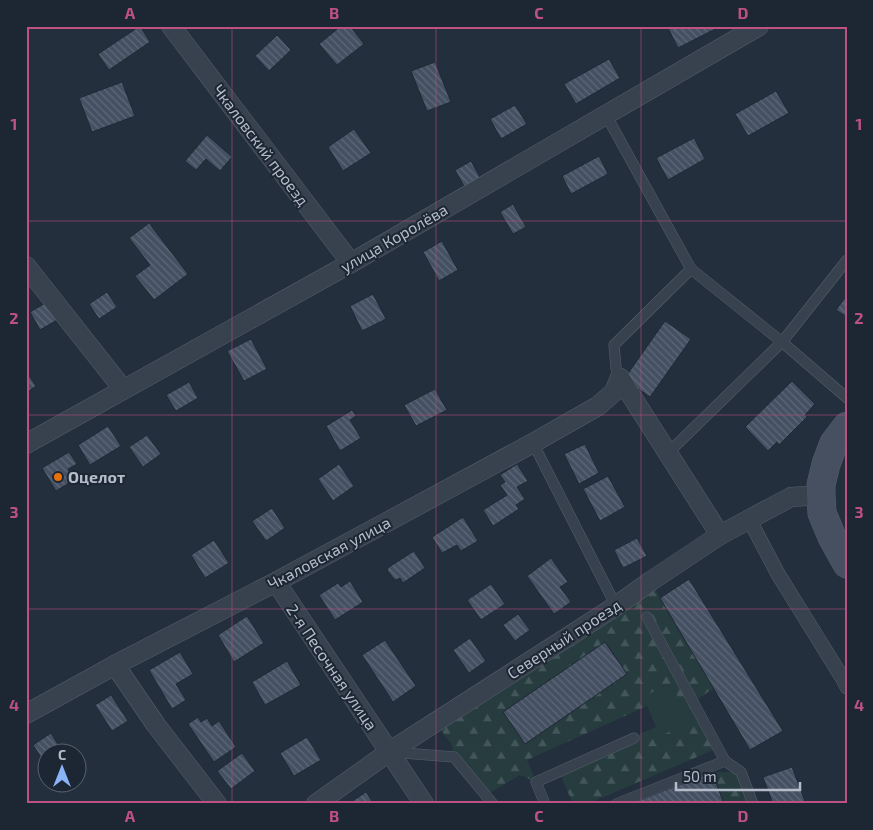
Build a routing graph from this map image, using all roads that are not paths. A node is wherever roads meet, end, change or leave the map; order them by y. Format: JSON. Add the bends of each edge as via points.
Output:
{"nodes":[{"id":1,"x":171,"y":26,"type":"edge"},
{"id":2,"x":759,"y":26,"type":"edge"},
{"id":3,"x":606,"y":115,"type":"junction"},
{"id":4,"x":847,"y":260,"type":"edge"},
{"id":5,"x":351,"y":264,"type":"junction"},
{"id":6,"x":26,"y":266,"type":"edge"},
{"id":7,"x":692,"y":269,"type":"junction"},
{"id":8,"x":782,"y":342,"type":"junction"},
{"id":9,"x":620,"y":378,"type":"junction"},
{"id":10,"x":123,"y":389,"type":"junction"},
{"id":11,"x":847,"y":398,"type":"edge"},
{"id":12,"x":847,"y":426,"type":"edge"},
{"id":13,"x":533,"y":443,"type":"junction"},
{"id":14,"x":26,"y":444,"type":"edge"},
{"id":15,"x":668,"y":453,"type":"junction"},
{"id":16,"x":821,"y":495,"type":"junction"},
{"id":17,"x":749,"y":519,"type":"junction"},
{"id":18,"x":720,"y":535,"type":"junction"},
{"id":19,"x":847,"y":564,"type":"edge"},
{"id":20,"x":276,"y":582,"type":"junction"},
{"id":21,"x":616,"y":606,"type":"junction"},
{"id":22,"x":647,"y":617,"type":"dead end"},
{"id":23,"x":115,"y":665,"type":"junction"},
{"id":24,"x":847,"y":687,"type":"edge"},
{"id":25,"x":26,"y":714,"type":"edge"},
{"id":26,"x":634,"y":738,"type":"dead end"},
{"id":27,"x":389,"y":752,"type":"junction"},
{"id":28,"x":725,"y":761,"type":"junction"},
{"id":29,"x":217,"y":804,"type":"edge"},
{"id":30,"x":316,"y":804,"type":"edge"},
{"id":31,"x":424,"y":804,"type":"edge"},
{"id":32,"x":493,"y":804,"type":"edge"},
{"id":33,"x":545,"y":804,"type":"edge"},
{"id":34,"x":616,"y":804,"type":"edge"},
{"id":35,"x":753,"y":804,"type":"edge"}],
"edges":[{"from":1,"to":5,"type":"street","name":"Чкаловский проезд"},
{"from":2,"to":3,"type":"street","name":"улица Королёва"},
{"from":3,"to":5,"type":"street","name":"улица Королёва"},
{"from":3,"to":7,"type":"lane"},
{"from":4,"to":8,"type":"lane"},
{"from":5,"to":10,"type":"street","name":"улица Королёва"},
{"from":6,"to":10,"type":"street"},
{"from":7,"to":8,"type":"lane"},
{"from":7,"to":9,"type":"lane","via":[[614,345]]},
{"from":8,"to":11,"type":"lane"},
{"from":8,"to":15,"type":"lane"},
{"from":9,"to":13,"type":"street","name":"Чкаловская улица","via":[[614,392],[598,406]]},
{"from":9,"to":15,"type":"street"},
{"from":10,"to":14,"type":"street","name":"улица Королёва"},
{"from":12,"to":16,"type":"main road","via":[[834,443],[826,464]]},
{"from":13,"to":20,"type":"street","name":"Чкаловская улица"},
{"from":13,"to":21,"type":"lane"},
{"from":15,"to":18,"type":"street"},
{"from":16,"to":17,"type":"street","name":"Северный проезд","via":[[790,498]]},
{"from":16,"to":19,"type":"main road","via":[[822,513]]},
{"from":17,"to":18,"type":"street","name":"Северный проезд"},
{"from":17,"to":24,"type":"street","via":[[778,574]]},
{"from":18,"to":21,"type":"street","name":"Северный проезд"},
{"from":20,"to":23,"type":"street","name":"Чкаловская улица"},
{"from":20,"to":27,"type":"street","name":"2-я Песочная улица"},
{"from":21,"to":27,"type":"street","name":"Северный проезд"},
{"from":22,"to":28,"type":"lane"},
{"from":23,"to":25,"type":"street","name":"Чкаловская улица"},
{"from":23,"to":29,"type":"street"},
{"from":26,"to":33,"type":"lane","via":[[536,782]]},
{"from":27,"to":30,"type":"street","name":"Северный проезд"},
{"from":27,"to":31,"type":"street","name":"2-я Песочная улица"},
{"from":27,"to":32,"type":"lane","via":[[454,756]]},
{"from":28,"to":34,"type":"lane"},
{"from":28,"to":35,"type":"lane","via":[[741,772]]}]}
